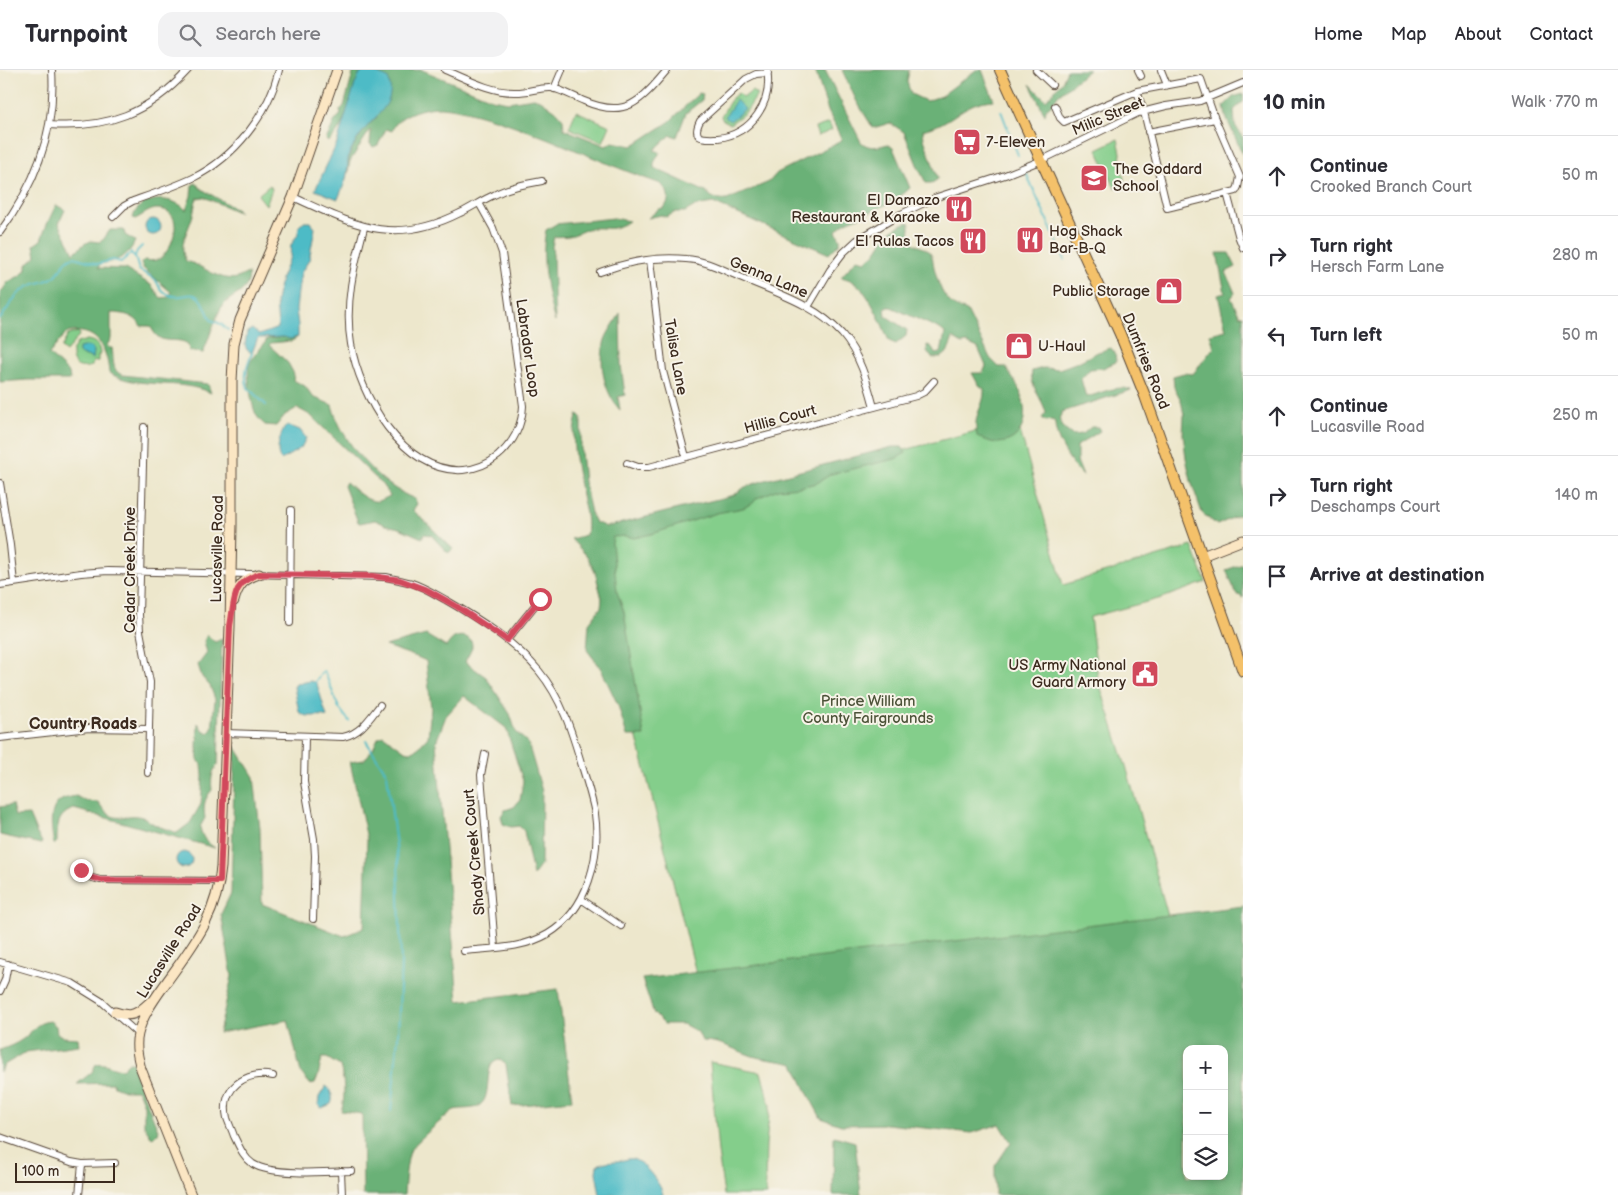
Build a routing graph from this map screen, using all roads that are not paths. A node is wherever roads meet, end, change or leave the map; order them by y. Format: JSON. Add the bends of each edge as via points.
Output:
{"nodes":[{"id":1,"x":52,"y":70,"type":"edge"},
{"id":2,"x":188,"y":70,"type":"edge"},
{"id":3,"x":279,"y":70,"type":"edge"},
{"id":4,"x":337,"y":70,"type":"edge"},
{"id":5,"x":445,"y":70,"type":"edge"},
{"id":6,"x":562,"y":70,"type":"edge"},
{"id":7,"x":667,"y":70,"type":"edge"},
{"id":8,"x":1000,"y":70,"type":"edge"},
{"id":9,"x":1036,"y":70,"type":"edge"},
{"id":10,"x":1161,"y":70,"type":"edge"},
{"id":11,"x":768,"y":72,"type":"edge"},
{"id":12,"x":1243,"y":83,"type":"edge"},
{"id":13,"x":1052,"y":85,"type":"dead end"},
{"id":14,"x":1167,"y":85,"type":"junction"},
{"id":15,"x":554,"y":89,"type":"junction"},
{"id":16,"x":1137,"y":91,"type":"junction"},
{"id":17,"x":1209,"y":98,"type":"junction"},
{"id":18,"x":1055,"y":106,"type":"dead end"},
{"id":19,"x":1144,"y":112,"type":"junction"},
{"id":20,"x":1215,"y":119,"type":"junction"},
{"id":21,"x":50,"y":125,"type":"junction"},
{"id":22,"x":1148,"y":132,"type":"junction"},
{"id":23,"x":1042,"y":160,"type":"junction"},
{"id":24,"x":542,"y":181,"type":"dead end"},
{"id":25,"x":1227,"y":193,"type":"junction"},
{"id":26,"x":292,"y":197,"type":"junction"},
{"id":27,"x":479,"y":203,"type":"junction"},
{"id":28,"x":113,"y":217,"type":"dead end"},
{"id":29,"x":364,"y":228,"type":"junction"},
{"id":30,"x":0,"y":232,"type":"edge"},
{"id":31,"x":1243,"y":248,"type":"edge"},
{"id":32,"x":650,"y":260,"type":"junction"},
{"id":33,"x":600,"y":272,"type":"dead end"},
{"id":34,"x":808,"y":307,"type":"junction"},
{"id":35,"x":934,"y":381,"type":"dead end"},
{"id":36,"x":874,"y":407,"type":"junction"},
{"id":37,"x":144,"y":427,"type":"dead end"},
{"id":38,"x":686,"y":457,"type":"junction"},
{"id":39,"x":627,"y":463,"type":"dead end"},
{"id":40,"x":0,"y":483,"type":"edge"},
{"id":41,"x":292,"y":510,"type":"dead end"},
{"id":42,"x":1243,"y":540,"type":"edge"},
{"id":43,"x":1202,"y":556,"type":"junction"},
{"id":44,"x":141,"y":571,"type":"junction"},
{"id":45,"x":231,"y":573,"type":"junction"},
{"id":46,"x":259,"y":574,"type":"junction"},
{"id":47,"x":290,"y":575,"type":"junction"},
{"id":48,"x":14,"y":583,"type":"junction"},
{"id":49,"x":0,"y":585,"type":"edge"},
{"id":50,"x":540,"y":599,"type":"dead end"},
{"id":51,"x":290,"y":623,"type":"dead end"},
{"id":52,"x":230,"y":626,"type":"junction"},
{"id":53,"x":507,"y":640,"type":"junction"},
{"id":54,"x":1243,"y":671,"type":"edge"},
{"id":55,"x":380,"y":705,"type":"dead end"},
{"id":56,"x":149,"y":729,"type":"junction"},
{"id":57,"x":225,"y":734,"type":"junction"},
{"id":58,"x":305,"y":737,"type":"junction"},
{"id":59,"x":0,"y":738,"type":"edge"},
{"id":60,"x":485,"y":754,"type":"dead end"},
{"id":61,"x":148,"y":773,"type":"dead end"},
{"id":62,"x":81,"y":870,"type":"dead end"},
{"id":63,"x":220,"y":881,"type":"junction"},
{"id":64,"x":580,"y":900,"type":"junction"},
{"id":65,"x":313,"y":919,"type":"dead end"},
{"id":66,"x":621,"y":926,"type":"dead end"},
{"id":67,"x":495,"y":948,"type":"junction"},
{"id":68,"x":464,"y":951,"type":"dead end"},
{"id":69,"x":0,"y":962,"type":"edge"},
{"id":70,"x":8,"y":964,"type":"junction"},
{"id":71,"x":0,"y":991,"type":"edge"},
{"id":72,"x":157,"y":996,"type":"junction"},
{"id":73,"x":115,"y":1012,"type":"junction"},
{"id":74,"x":138,"y":1034,"type":"junction"},
{"id":75,"x":273,"y":1076,"type":"dead end"},
{"id":76,"x":0,"y":1137,"type":"edge"},
{"id":77,"x":116,"y":1163,"type":"dead end"},
{"id":78,"x":82,"y":1164,"type":"junction"},
{"id":79,"x":341,"y":1171,"type":"junction"},
{"id":80,"x":351,"y":1171,"type":"dead end"},
{"id":81,"x":79,"y":1195,"type":"edge"},
{"id":82,"x":191,"y":1195,"type":"edge"},
{"id":83,"x":342,"y":1195,"type":"edge"}],
"edges":[{"from":1,"to":21,"type":"street"},
{"from":2,"to":21,"type":"street","via":[[157,99],[126,116],[100,124]]},
{"from":3,"to":28,"type":"street","via":[[271,95],[257,120],[223,158],[195,177],[133,201]]},
{"from":4,"to":26,"type":"street","name":"Lucasville Road"},
{"from":5,"to":15,"type":"street","via":[[504,92]]},
{"from":6,"to":15,"type":"street"},
{"from":7,"to":15,"type":"street","via":[[642,97],[619,109],[593,105]]},
{"from":8,"to":23,"type":"main road","name":"Dumfries Road"},
{"from":9,"to":13,"type":"street"},
{"from":10,"to":14,"type":"street"},
{"from":11,"to":11,"type":"street","via":[[768,91],[754,119],[734,134],[724,137],[706,138],[698,134],[700,121],[746,79]]},
{"from":12,"to":17,"type":"street","name":"Milic Street"},
{"from":14,"to":16,"type":"street"},
{"from":14,"to":17,"type":"street","via":[[1201,79]]},
{"from":16,"to":18,"type":"street","via":[[1064,122]]},
{"from":16,"to":19,"type":"street"},
{"from":17,"to":19,"type":"street","name":"Milic Street"},
{"from":17,"to":20,"type":"street"},
{"from":19,"to":22,"type":"street"},
{"from":19,"to":23,"type":"street","name":"Milic Street"},
{"from":20,"to":22,"type":"street"},
{"from":20,"to":25,"type":"street","via":[[1240,177],[1236,191]]},
{"from":21,"to":30,"type":"street","via":[[32,180]]},
{"from":22,"to":25,"type":"street","via":[[1167,208]]},
{"from":23,"to":34,"type":"street","name":"Milic Street","via":[[937,197],[880,225],[843,253]]},
{"from":23,"to":43,"type":"main road","name":"Dumfries Road","via":[[1120,334]]},
{"from":24,"to":27,"type":"street","via":[[512,187]]},
{"from":25,"to":31,"type":"street"},
{"from":26,"to":29,"type":"street"},
{"from":26,"to":45,"type":"street","name":"Lucasville Road","via":[[247,302],[234,344]]},
{"from":27,"to":29,"type":"street","via":[[448,219],[418,229]]},
{"from":27,"to":29,"type":"street","name":"Labrador Loop","via":[[502,253],[523,406],[516,434],[502,452],[486,464],[467,469],[440,468],[409,450],[367,394],[351,344],[348,314],[350,285]]},
{"from":32,"to":33,"type":"street","name":"Genna Lane","via":[[628,262]]},
{"from":32,"to":34,"type":"street","name":"Genna Lane","via":[[676,258],[699,261]]},
{"from":32,"to":38,"type":"street","name":"Talisa Lane","via":[[663,371]]},
{"from":34,"to":36,"type":"street","name":"Genna Lane","via":[[830,323],[851,345],[862,367]]},
{"from":35,"to":36,"type":"street","name":"Hillis Court","via":[[916,396]]},
{"from":36,"to":38,"type":"street","name":"Hillis Court"},
{"from":37,"to":44,"type":"street","name":"Cedar Creek Drive"},
{"from":38,"to":39,"type":"street","name":"Hillis Court","via":[[645,467]]},
{"from":40,"to":48,"type":"street"},
{"from":41,"to":47,"type":"street"},
{"from":42,"to":43,"type":"street"},
{"from":43,"to":54,"type":"main road","name":"Dumfries Road"},
{"from":44,"to":45,"type":"street"},
{"from":44,"to":48,"type":"street","via":[[81,573]]},
{"from":44,"to":56,"type":"street","name":"Cedar Creek Drive","via":[[140,623],[150,682]]},
{"from":45,"to":46,"type":"street"},
{"from":45,"to":52,"type":"street","name":"Lucasville Road"},
{"from":46,"to":47,"type":"street"},
{"from":46,"to":52,"type":"street","via":[[246,578],[239,586]]},
{"from":47,"to":51,"type":"street"},
{"from":47,"to":53,"type":"street","via":[[372,576],[413,584],[456,606]]},
{"from":48,"to":49,"type":"street"},
{"from":50,"to":53,"type":"street"},
{"from":52,"to":57,"type":"street","name":"Lucasville Road"},
{"from":53,"to":64,"type":"street","via":[[548,683],[565,714],[592,799],[596,828],[594,860]]},
{"from":55,"to":58,"type":"street","via":[[364,726],[350,735],[339,738]]},
{"from":56,"to":59,"type":"street","via":[[89,728]]},
{"from":56,"to":61,"type":"street","name":"Cedar Creek Drive"},
{"from":57,"to":58,"type":"street"},
{"from":57,"to":63,"type":"street","name":"Lucasville Road"},
{"from":58,"to":65,"type":"street","via":[[304,782],[315,856]]},
{"from":60,"to":67,"type":"street","name":"Shady Creek Court","via":[[481,775]]},
{"from":62,"to":63,"type":"street","via":[[100,880]]},
{"from":63,"to":72,"type":"street","name":"Lucasville Road","via":[[206,923]]},
{"from":64,"to":66,"type":"street"},
{"from":64,"to":67,"type":"street","via":[[569,916],[550,933],[519,945]]},
{"from":67,"to":68,"type":"street"},
{"from":69,"to":70,"type":"street"},
{"from":70,"to":71,"type":"street"},
{"from":70,"to":73,"type":"street","via":[[72,984]]},
{"from":72,"to":73,"type":"street","via":[[133,1015]]},
{"from":72,"to":74,"type":"street","name":"Lucasville Road"},
{"from":73,"to":74,"type":"street"},
{"from":74,"to":82,"type":"street","name":"Lucasville Road","via":[[141,1069]]},
{"from":75,"to":79,"type":"street","via":[[256,1074],[243,1079],[228,1097],[227,1118],[239,1148],[254,1164],[273,1170]]},
{"from":76,"to":78,"type":"street"},
{"from":77,"to":78,"type":"street"},
{"from":78,"to":81,"type":"street"},
{"from":79,"to":80,"type":"street"},
{"from":79,"to":83,"type":"street"}]}
